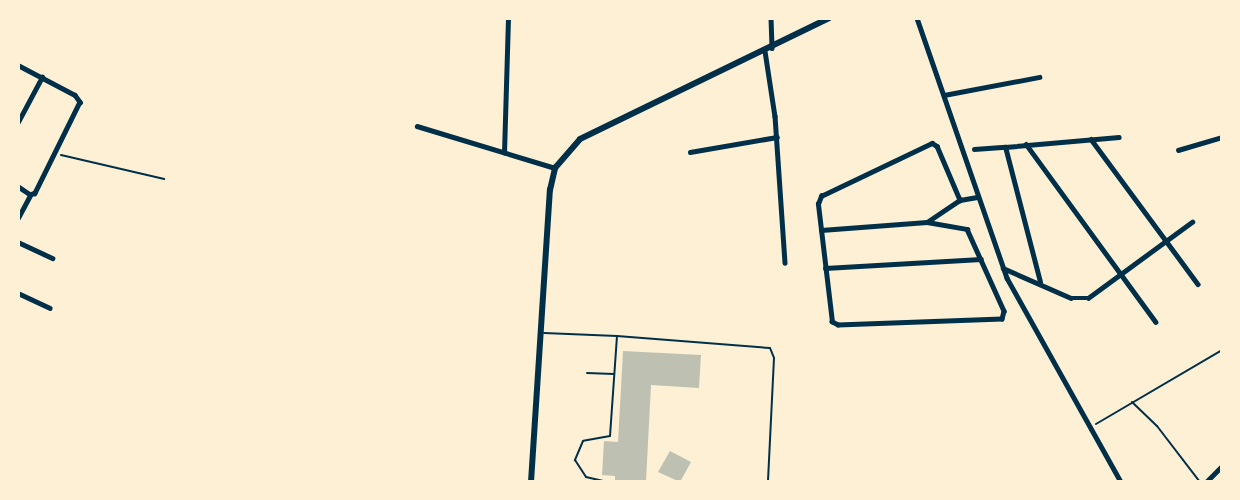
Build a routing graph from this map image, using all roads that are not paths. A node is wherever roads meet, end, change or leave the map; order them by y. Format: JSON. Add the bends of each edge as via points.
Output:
{"nodes":[{"id":1,"x":508,"y":18,"type":"edge"},
{"id":2,"x":771,"y":18,"type":"edge"},
{"id":3,"x":829,"y":18,"type":"edge"},
{"id":4,"x":917,"y":18,"type":"edge"},
{"id":5,"x":769,"y":49,"type":"junction"},
{"id":6,"x":18,"y":65,"type":"edge"},
{"id":7,"x":42,"y":77,"type":"junction"},
{"id":8,"x":1039,"y":77,"type":"dead end"},
{"id":9,"x":944,"y":95,"type":"junction"},
{"id":10,"x":18,"y":122,"type":"edge"},
{"id":11,"x":417,"y":126,"type":"dead end"},
{"id":12,"x":777,"y":137,"type":"junction"},
{"id":13,"x":1119,"y":137,"type":"dead end"},
{"id":14,"x":1222,"y":137,"type":"edge"},
{"id":15,"x":1091,"y":139,"type":"junction"},
{"id":16,"x":1026,"y":144,"type":"junction"},
{"id":17,"x":1005,"y":147,"type":"junction"},
{"id":18,"x":974,"y":149,"type":"dead end"},
{"id":19,"x":1178,"y":150,"type":"dead end"},
{"id":20,"x":690,"y":152,"type":"dead end"},
{"id":21,"x":504,"y":153,"type":"junction"},
{"id":22,"x":555,"y":168,"type":"junction"},
{"id":23,"x":18,"y":187,"type":"edge"},
{"id":24,"x":30,"y":195,"type":"junction"},
{"id":25,"x":977,"y":196,"type":"junction"},
{"id":26,"x":960,"y":200,"type":"junction"},
{"id":27,"x":18,"y":218,"type":"edge"},
{"id":28,"x":927,"y":222,"type":"junction"},
{"id":29,"x":1192,"y":222,"type":"dead end"},
{"id":30,"x":821,"y":230,"type":"junction"},
{"id":31,"x":1166,"y":241,"type":"junction"},
{"id":32,"x":18,"y":242,"type":"edge"},
{"id":33,"x":52,"y":258,"type":"dead end"},
{"id":34,"x":981,"y":259,"type":"junction"},
{"id":35,"x":785,"y":262,"type":"dead end"},
{"id":36,"x":825,"y":268,"type":"junction"},
{"id":37,"x":1003,"y":268,"type":"junction"},
{"id":38,"x":1120,"y":275,"type":"junction"},
{"id":39,"x":1040,"y":282,"type":"junction"},
{"id":40,"x":1198,"y":284,"type":"dead end"},
{"id":41,"x":18,"y":293,"type":"edge"},
{"id":42,"x":50,"y":308,"type":"dead end"},
{"id":43,"x":1156,"y":322,"type":"dead end"},
{"id":44,"x":541,"y":333,"type":"junction"},
{"id":45,"x":617,"y":336,"type":"junction"},
{"id":46,"x":586,"y":373,"type":"dead end"},
{"id":47,"x":614,"y":374,"type":"junction"},
{"id":48,"x":1222,"y":466,"type":"edge"},
{"id":49,"x":531,"y":482,"type":"edge"},
{"id":50,"x":607,"y":482,"type":"edge"},
{"id":51,"x":768,"y":482,"type":"edge"},
{"id":52,"x":1121,"y":482,"type":"edge"},
{"id":53,"x":1206,"y":482,"type":"edge"}],
"edges":[{"from":1,"to":21,"type":"street"},
{"from":2,"to":5,"type":"street"},
{"from":3,"to":5,"type":"street"},
{"from":4,"to":9,"type":"street"},
{"from":5,"to":12,"type":"street"},
{"from":5,"to":22,"type":"street","via":[[580,139]]},
{"from":6,"to":7,"type":"street"},
{"from":7,"to":10,"type":"street"},
{"from":7,"to":24,"type":"street","via":[[75,94],[80,102]]},
{"from":8,"to":9,"type":"street"},
{"from":9,"to":25,"type":"street"},
{"from":11,"to":21,"type":"street"},
{"from":12,"to":20,"type":"street"},
{"from":12,"to":35,"type":"street"},
{"from":13,"to":15,"type":"street"},
{"from":14,"to":19,"type":"street"},
{"from":15,"to":16,"type":"street"},
{"from":15,"to":31,"type":"street"},
{"from":16,"to":17,"type":"street"},
{"from":16,"to":38,"type":"street"},
{"from":17,"to":18,"type":"street"},
{"from":17,"to":39,"type":"street"},
{"from":21,"to":22,"type":"street"},
{"from":22,"to":44,"type":"street"},
{"from":23,"to":24,"type":"street"},
{"from":24,"to":27,"type":"street"},
{"from":25,"to":26,"type":"street"},
{"from":25,"to":37,"type":"street"},
{"from":26,"to":28,"type":"street"},
{"from":26,"to":30,"type":"street","via":[[937,146],[930,144],[821,196]]},
{"from":28,"to":30,"type":"street"},
{"from":28,"to":34,"type":"street","via":[[967,229]]},
{"from":29,"to":31,"type":"street"},
{"from":30,"to":36,"type":"street"},
{"from":31,"to":38,"type":"street"},
{"from":31,"to":40,"type":"street"},
{"from":32,"to":33,"type":"street"},
{"from":34,"to":36,"type":"street"},
{"from":34,"to":36,"type":"street","via":[[1004,311],[999,320],[838,325],[830,320]]},
{"from":37,"to":39,"type":"street"},
{"from":37,"to":52,"type":"street"},
{"from":38,"to":39,"type":"street","via":[[1082,299],[1071,298]]},
{"from":38,"to":43,"type":"street"},
{"from":41,"to":42,"type":"street"},
{"from":44,"to":45,"type":"lane"},
{"from":44,"to":49,"type":"street"},
{"from":45,"to":47,"type":"lane"},
{"from":45,"to":51,"type":"lane","via":[[770,348],[774,358]]},
{"from":46,"to":47,"type":"lane"},
{"from":47,"to":50,"type":"lane","via":[[610,436],[583,441],[575,460],[586,477]]},
{"from":48,"to":53,"type":"street"}]}
